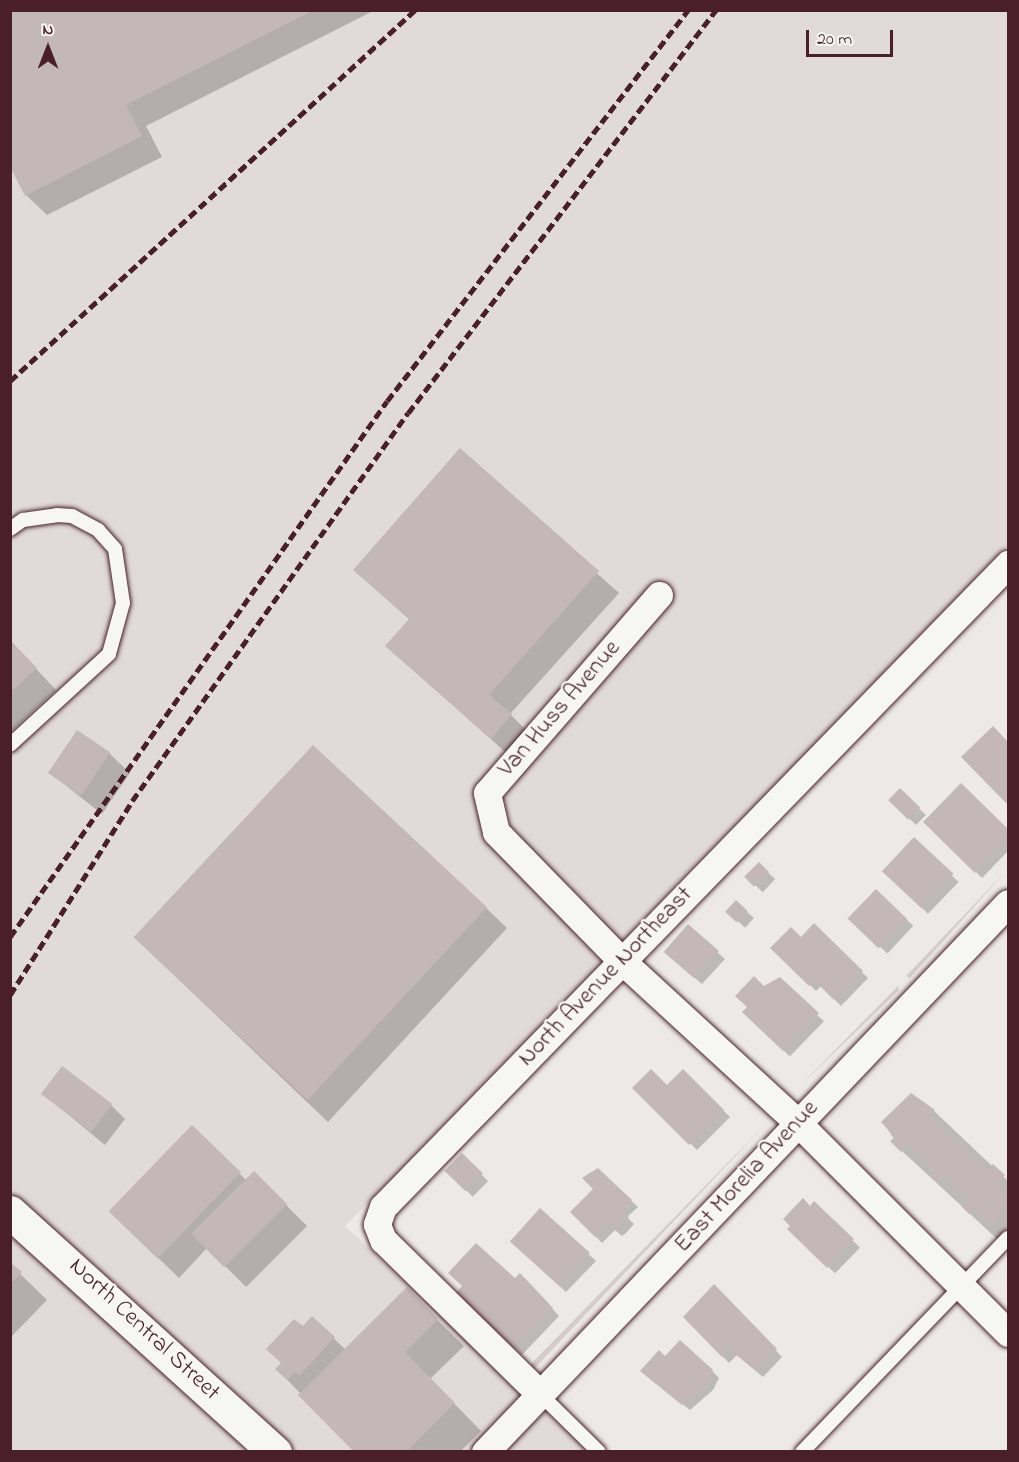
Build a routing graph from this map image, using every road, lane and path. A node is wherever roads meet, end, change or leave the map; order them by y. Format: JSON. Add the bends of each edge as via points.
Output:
{"nodes":[{"id":1,"x":10,"y":529,"type":"edge"},
{"id":2,"x":1008,"y":564,"type":"edge"},
{"id":3,"x":659,"y":595,"type":"dead end"},
{"id":4,"x":10,"y":745,"type":"edge"},
{"id":5,"x":1008,"y":903,"type":"edge"},
{"id":6,"x":622,"y":961,"type":"junction"},
{"id":7,"x":798,"y":1123,"type":"junction"},
{"id":8,"x":10,"y":1212,"type":"edge"},
{"id":9,"x":1008,"y":1238,"type":"edge"},
{"id":10,"x":962,"y":1288,"type":"junction"},
{"id":11,"x":1008,"y":1333,"type":"edge"},
{"id":12,"x":541,"y":1395,"type":"junction"},
{"id":13,"x":275,"y":1452,"type":"edge"},
{"id":14,"x":485,"y":1452,"type":"edge"},
{"id":15,"x":599,"y":1452,"type":"edge"},
{"id":16,"x":801,"y":1452,"type":"edge"}],
"edges":[{"from":1,"to":4,"type":"lane","via":[[23,520],[57,515],[72,516],[98,530],[115,549],[123,603],[109,654]]},
{"from":2,"to":6,"type":"street","name":"North Avenue Northeast"},
{"from":3,"to":6,"type":"street","name":"Van Huss Avenue","via":[[487,793],[496,832]]},
{"from":5,"to":7,"type":"street","name":"East Morelia Avenue"},
{"from":6,"to":7,"type":"street"},
{"from":6,"to":12,"type":"street","name":"North Avenue Northeast","via":[[384,1208],[377,1224],[383,1240]]},
{"from":7,"to":10,"type":"street"},
{"from":7,"to":12,"type":"street","name":"East Morelia Avenue"},
{"from":8,"to":13,"type":"main road","name":"North Central Street"},
{"from":9,"to":10,"type":"lane"},
{"from":10,"to":11,"type":"street"},
{"from":10,"to":16,"type":"lane"},
{"from":12,"to":14,"type":"street","name":"East Morelia Avenue"},
{"from":12,"to":15,"type":"lane"}]}
